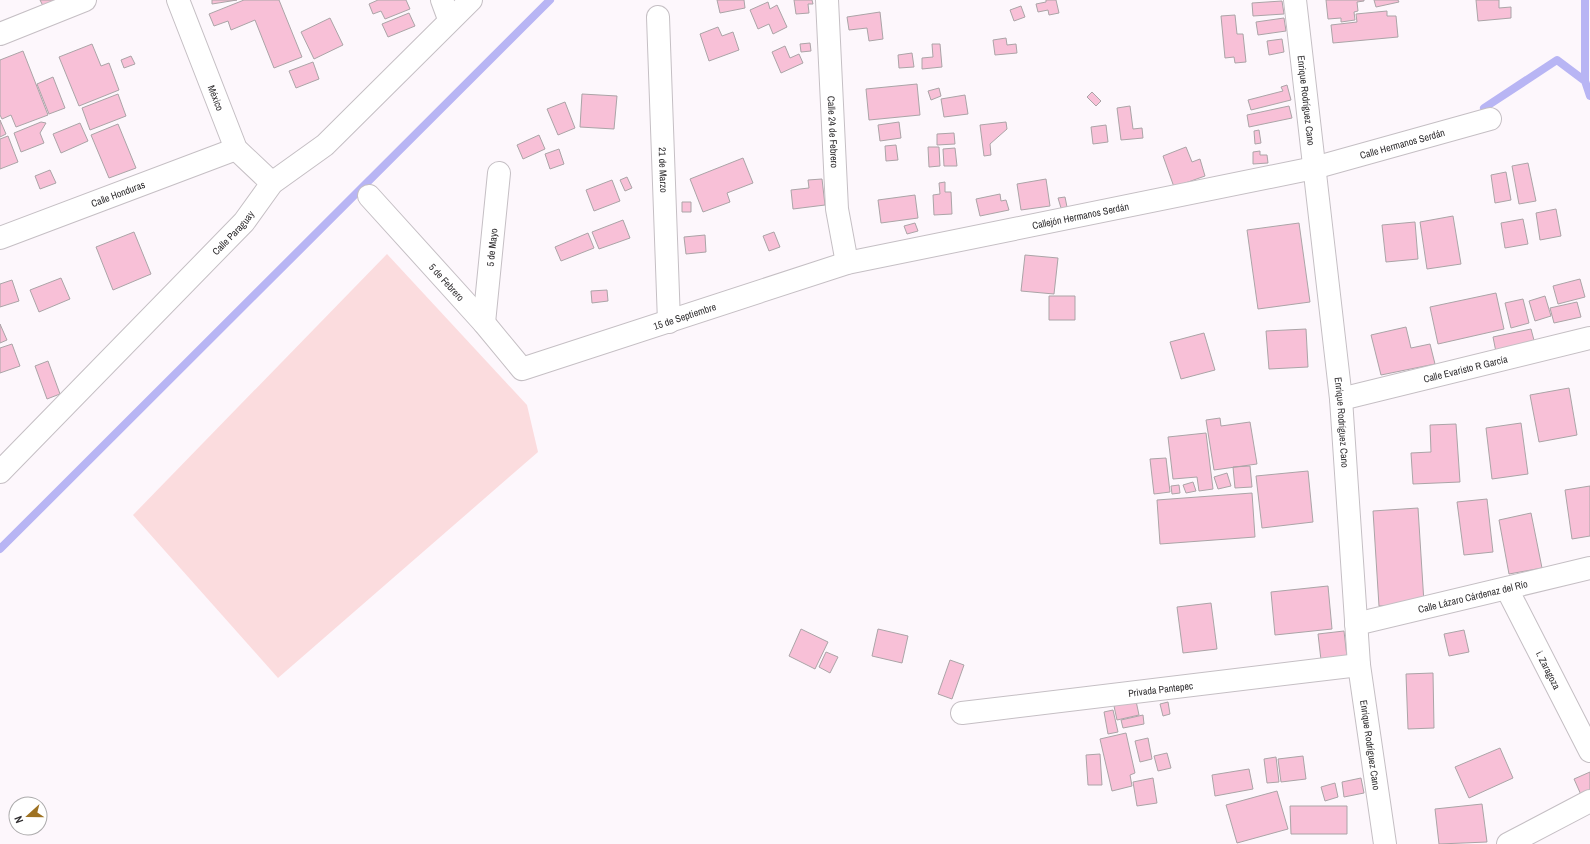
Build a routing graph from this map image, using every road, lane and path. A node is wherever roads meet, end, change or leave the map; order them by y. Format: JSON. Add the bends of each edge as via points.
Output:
{"nodes":[{"id":1,"x":85,"y":0,"type":"edge"},
{"id":2,"x":178,"y":0,"type":"edge"},
{"id":3,"x":471,"y":0,"type":"edge"},
{"id":4,"x":827,"y":0,"type":"edge"},
{"id":5,"x":1295,"y":0,"type":"edge"},
{"id":6,"x":446,"y":10,"type":"edge"},
{"id":7,"x":658,"y":17,"type":"dead end"},
{"id":8,"x":0,"y":34,"type":"edge"},
{"id":9,"x":1490,"y":119,"type":"dead end"},
{"id":10,"x":236,"y":149,"type":"junction"},
{"id":11,"x":1314,"y":168,"type":"junction"},
{"id":12,"x":499,"y":173,"type":"dead end"},
{"id":13,"x":272,"y":183,"type":"junction"},
{"id":14,"x":369,"y":196,"type":"dead end"},
{"id":15,"x":0,"y":238,"type":"edge"},
{"id":16,"x":847,"y":263,"type":"junction"},
{"id":17,"x":669,"y":322,"type":"junction"},
{"id":18,"x":484,"y":323,"type":"junction"},
{"id":19,"x":1590,"y":338,"type":"edge"},
{"id":20,"x":522,"y":369,"type":"joint"},
{"id":21,"x":1341,"y":399,"type":"junction"},
{"id":22,"x":2,"y":462,"type":"edge"},
{"id":23,"x":1590,"y":568,"type":"edge"},
{"id":24,"x":1508,"y":589,"type":"junction"},
{"id":25,"x":1356,"y":624,"type":"junction"},
{"id":26,"x":1359,"y":665,"type":"junction"},
{"id":27,"x":962,"y":713,"type":"dead end"},
{"id":28,"x":1590,"y":751,"type":"edge"},
{"id":29,"x":1590,"y":801,"type":"edge"},
{"id":30,"x":1385,"y":844,"type":"edge"},
{"id":31,"x":1508,"y":844,"type":"edge"}],
"edges":[{"from":1,"to":8,"type":"street"},
{"from":2,"to":10,"type":"street","name":"México"},
{"from":3,"to":6,"type":"street","name":"Calle Paraguay"},
{"from":4,"to":16,"type":"street","name":"Calle 24 de Febrero","via":[[837,209]]},
{"from":5,"to":11,"type":"street","name":"Enrique Rodríguez Cano"},
{"from":6,"to":13,"type":"street","name":"Calle Paraguay","via":[[325,145]]},
{"from":7,"to":17,"type":"street","name":"21 de Marzo"},
{"from":9,"to":11,"type":"street","name":"Calle Hermanos Serdán"},
{"from":10,"to":13,"type":"street","name":"México"},
{"from":10,"to":15,"type":"street","name":"Calle Honduras"},
{"from":11,"to":16,"type":"street","name":"Callejón Hermanos Serdán"},
{"from":11,"to":21,"type":"street","name":"Enrique Rodríguez Cano"},
{"from":12,"to":18,"type":"street","name":"5 de Mayo"},
{"from":13,"to":22,"type":"street","name":"Calle Paraguay","via":[[244,222]]},
{"from":14,"to":18,"type":"street","name":"5 de Febrero"},
{"from":16,"to":17,"type":"street","name":"15 de Septiembre"},
{"from":17,"to":20,"type":"street","name":"15 de Septiembre"},
{"from":18,"to":20,"type":"street","name":"5 de Febrero"},
{"from":19,"to":21,"type":"street","name":"Calle Evaristo R García"},
{"from":21,"to":25,"type":"street","name":"Enrique Rodríguez Cano"},
{"from":23,"to":24,"type":"street","name":"Calle Lázaro Cárdenaz del Río"},
{"from":24,"to":25,"type":"street","name":"Calle Lázaro Cárdenaz del Río"},
{"from":24,"to":28,"type":"street","name":"i. Zaragoza"},
{"from":25,"to":26,"type":"street","name":"Enrique Rodríguez Cano"},
{"from":26,"to":27,"type":"street","name":"Privada Pantepec"},
{"from":26,"to":30,"type":"street","name":"Enrique Rodríguez Cano"},
{"from":29,"to":31,"type":"street"}]}
